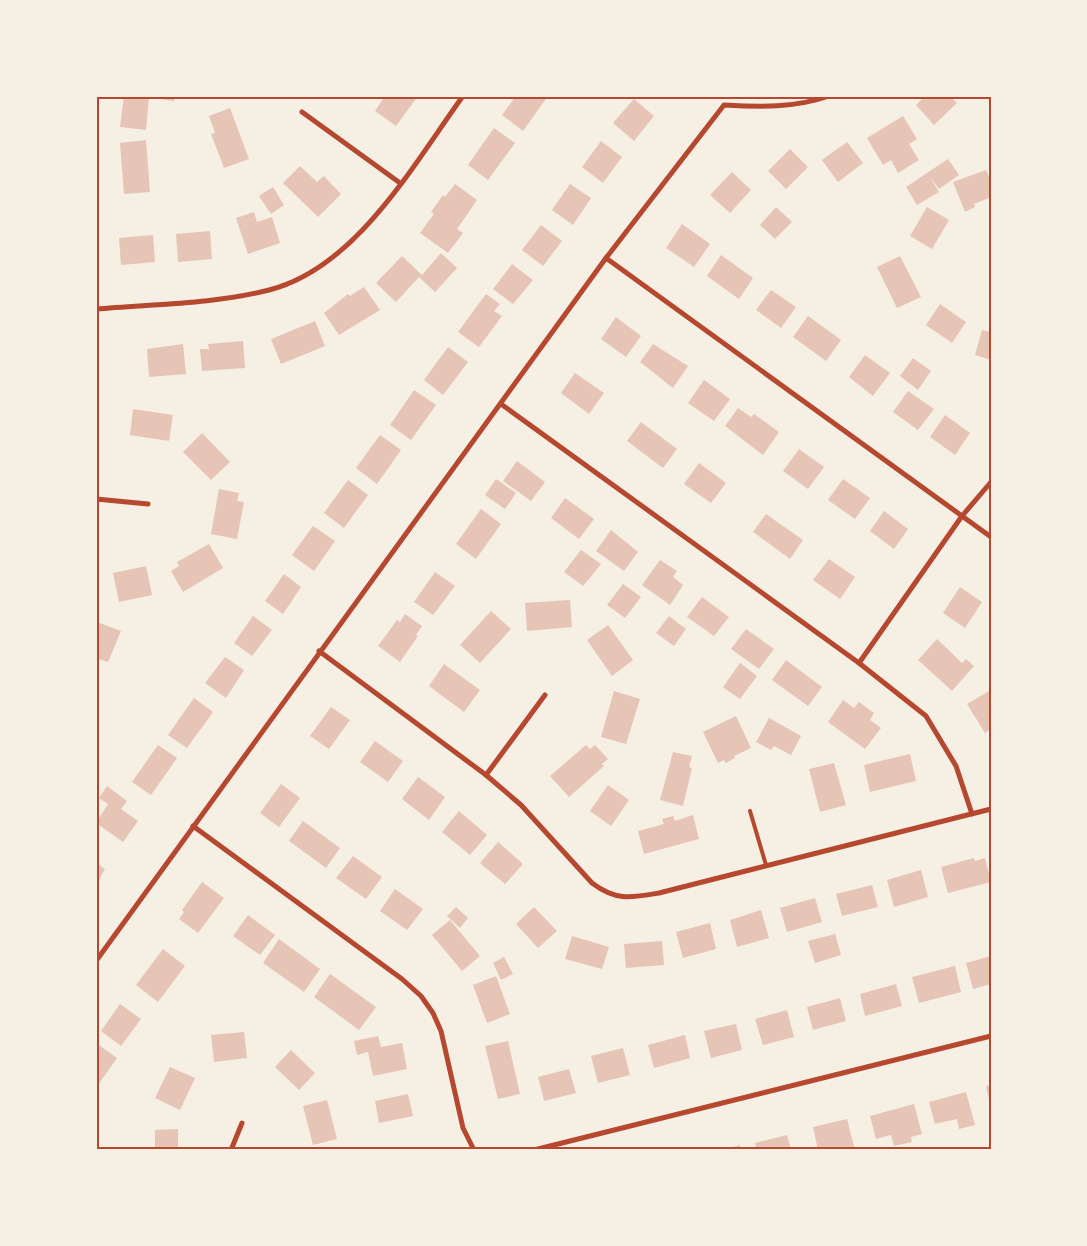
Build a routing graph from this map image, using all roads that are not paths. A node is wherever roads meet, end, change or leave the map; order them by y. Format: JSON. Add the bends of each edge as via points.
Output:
{"nodes":[{"id":1,"x":463,"y":96,"type":"edge"},
{"id":2,"x":829,"y":96,"type":"edge"},
{"id":3,"x":302,"y":112,"type":"dead end"},
{"id":4,"x":400,"y":183,"type":"junction"},
{"id":5,"x":606,"y":258,"type":"junction"},
{"id":6,"x":96,"y":309,"type":"edge"},
{"id":7,"x":501,"y":404,"type":"junction"},
{"id":8,"x":991,"y":482,"type":"edge"},
{"id":9,"x":96,"y":499,"type":"edge"},
{"id":10,"x":148,"y":504,"type":"dead end"},
{"id":11,"x":962,"y":516,"type":"junction"},
{"id":12,"x":991,"y":537,"type":"edge"},
{"id":13,"x":319,"y":651,"type":"junction"},
{"id":14,"x":859,"y":663,"type":"junction"},
{"id":15,"x":545,"y":694,"type":"dead end"},
{"id":16,"x":486,"y":775,"type":"junction"},
{"id":17,"x":991,"y":809,"type":"edge"},
{"id":18,"x":750,"y":811,"type":"dead end"},
{"id":19,"x":972,"y":814,"type":"junction"},
{"id":20,"x":193,"y":826,"type":"junction"},
{"id":21,"x":766,"y":865,"type":"junction"},
{"id":22,"x":96,"y":961,"type":"edge"},
{"id":23,"x":991,"y":1036,"type":"edge"},
{"id":24,"x":242,"y":1123,"type":"dead end"},
{"id":25,"x":231,"y":1150,"type":"edge"},
{"id":26,"x":474,"y":1150,"type":"edge"},
{"id":27,"x":534,"y":1150,"type":"edge"}],
"edges":[{"from":1,"to":4,"type":"street"},
{"from":2,"to":5,"type":"street","via":[[814,102],[769,107],[724,105]]},
{"from":3,"to":4,"type":"street"},
{"from":4,"to":6,"type":"street","via":[[374,219],[351,242],[327,262],[297,280],[242,296]]},
{"from":5,"to":7,"type":"street"},
{"from":5,"to":11,"type":"street"},
{"from":7,"to":13,"type":"street"},
{"from":7,"to":14,"type":"street"},
{"from":8,"to":11,"type":"street"},
{"from":9,"to":10,"type":"street"},
{"from":11,"to":12,"type":"street"},
{"from":11,"to":14,"type":"street"},
{"from":13,"to":16,"type":"street"},
{"from":13,"to":20,"type":"street"},
{"from":14,"to":19,"type":"street","via":[[926,716],[956,766]]},
{"from":15,"to":16,"type":"street"},
{"from":16,"to":21,"type":"street","via":[[521,805],[575,866],[606,893],[622,898],[659,893]]},
{"from":17,"to":19,"type":"street"},
{"from":18,"to":21,"type":"lane"},
{"from":19,"to":21,"type":"street"},
{"from":20,"to":22,"type":"street"},
{"from":20,"to":26,"type":"street","via":[[421,996],[441,1031],[463,1128]]},
{"from":23,"to":27,"type":"street"},
{"from":24,"to":25,"type":"street"}]}
